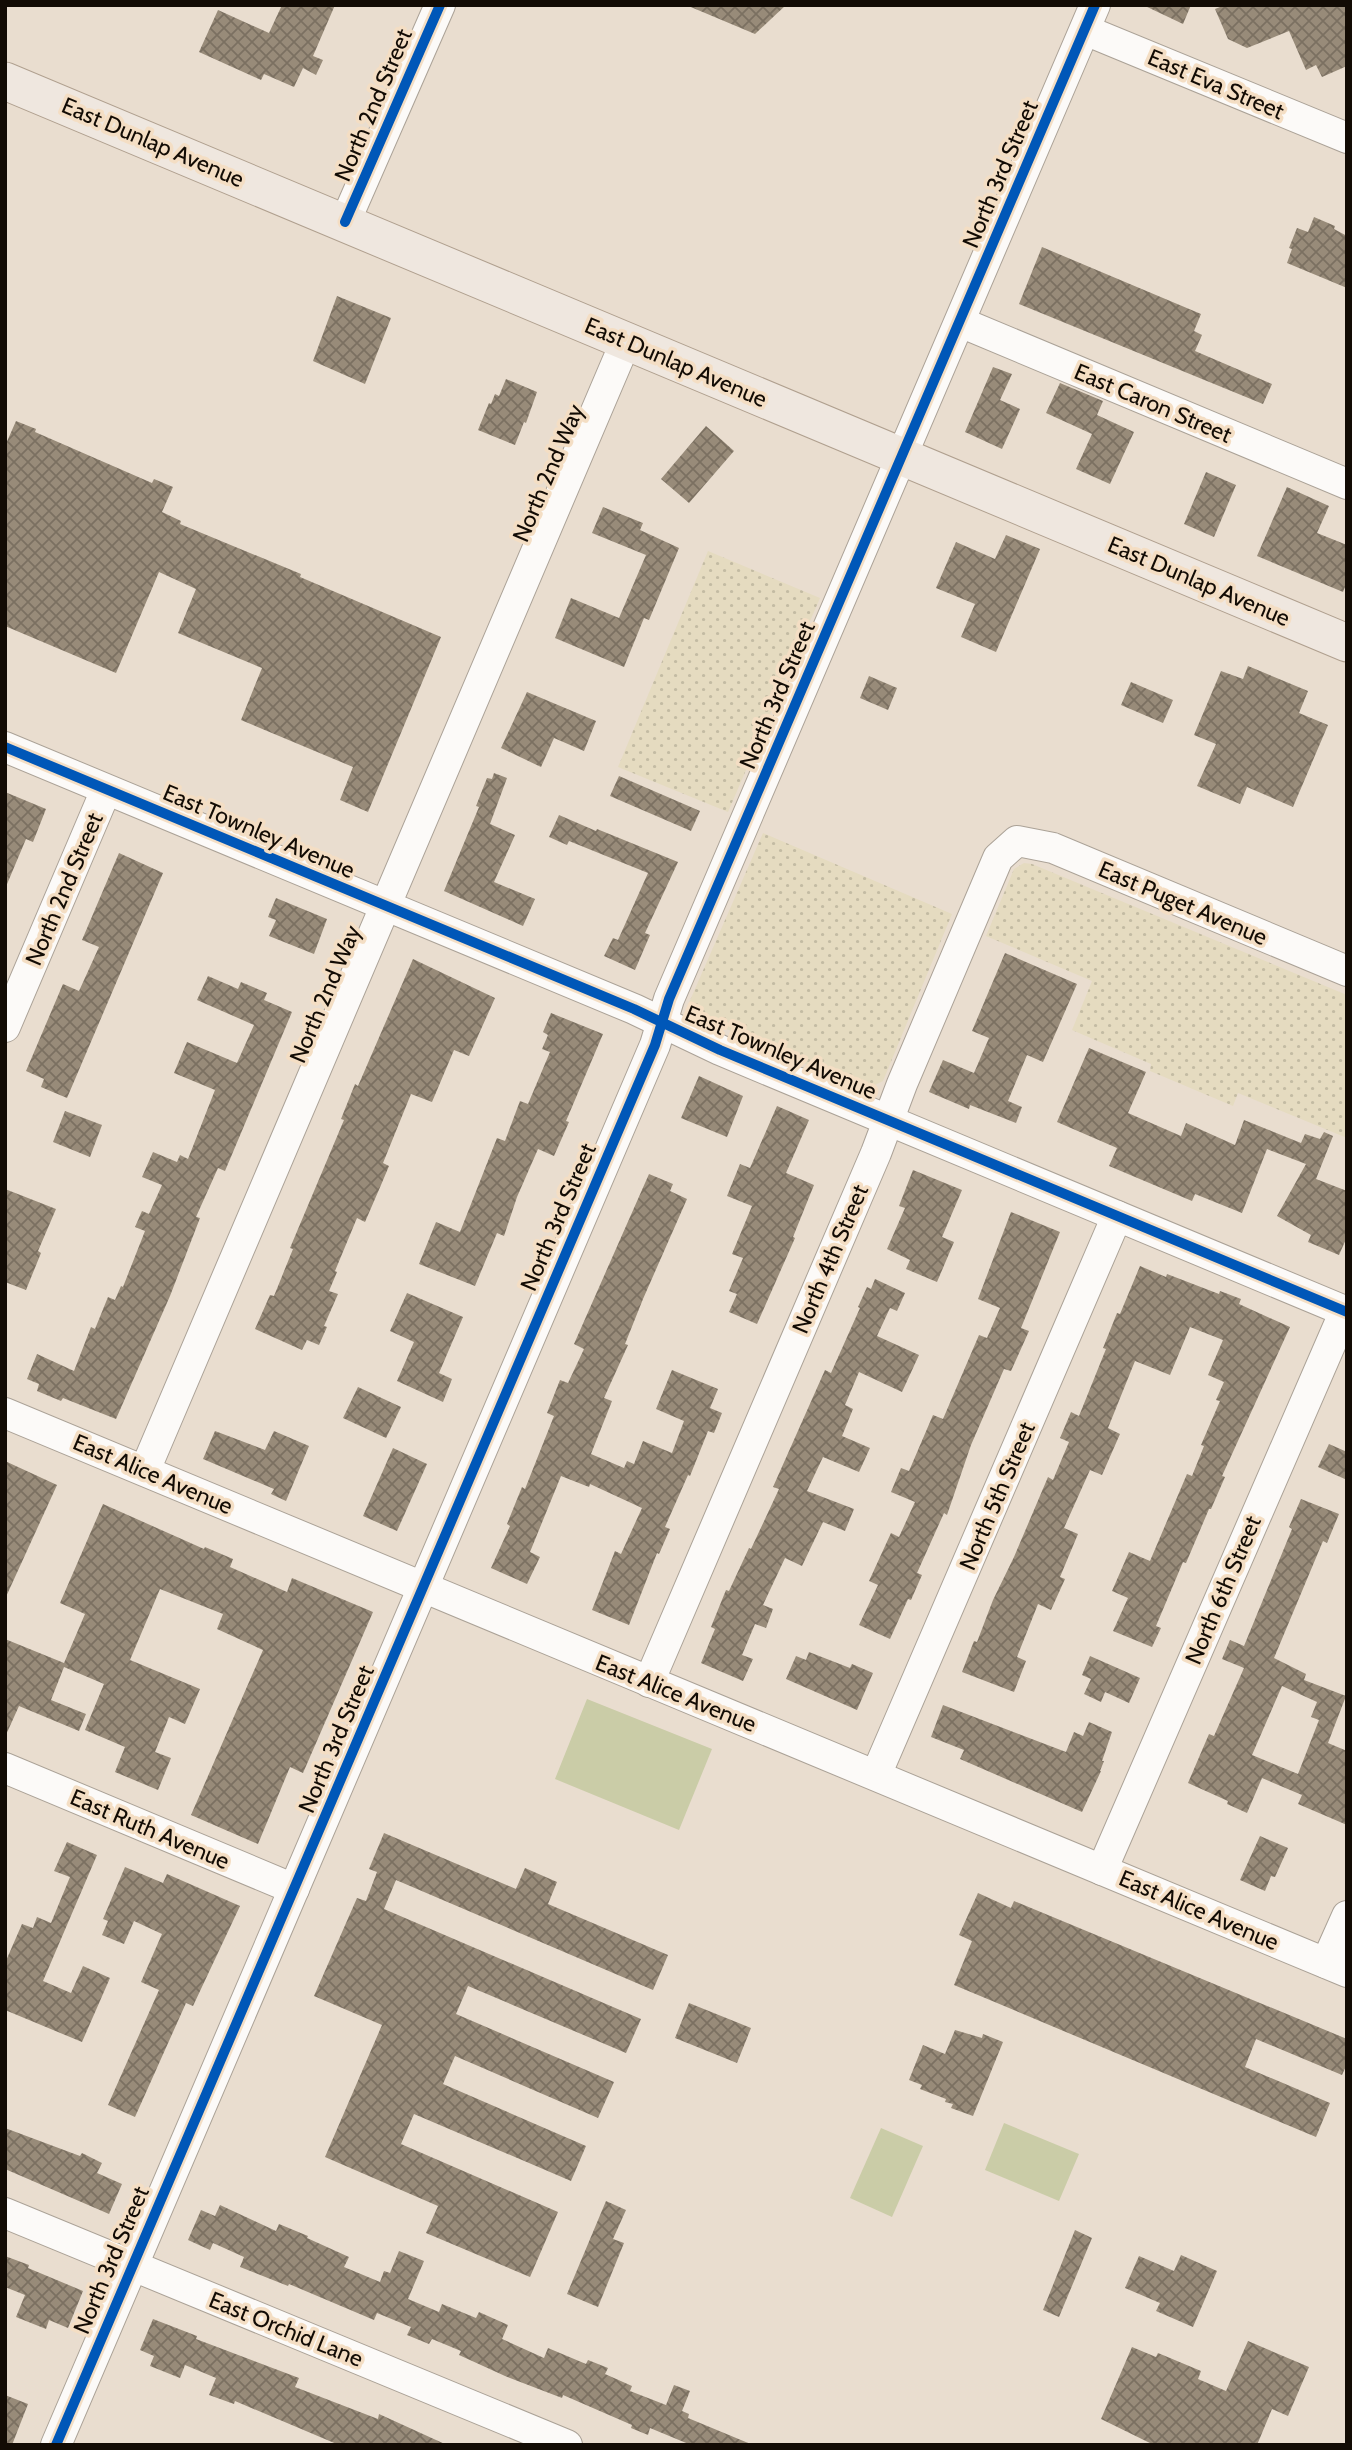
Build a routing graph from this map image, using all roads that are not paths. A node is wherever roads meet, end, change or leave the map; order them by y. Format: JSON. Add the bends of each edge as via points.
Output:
{"nodes":[{"id":1,"x":440,"y":5,"type":"edge"},
{"id":2,"x":1090,"y":18,"type":"edge"},
{"id":3,"x":5,"y":81,"type":"edge"},
{"id":4,"x":1347,"y":138,"type":"edge"},
{"id":5,"x":345,"y":222,"type":"junction"},
{"id":6,"x":960,"y":321,"type":"junction"},
{"id":7,"x":626,"y":341,"type":"junction"},
{"id":8,"x":903,"y":456,"type":"junction"},
{"id":9,"x":1347,"y":484,"type":"edge"},
{"id":10,"x":1347,"y":643,"type":"edge"},
{"id":11,"x":5,"y":747,"type":"edge"},
{"id":12,"x":106,"y":790,"type":"junction"},
{"id":13,"x":1017,"y":841,"type":"joint"},
{"id":14,"x":386,"y":907,"type":"junction"},
{"id":15,"x":1347,"y":971,"type":"edge"},
{"id":16,"x":661,"y":1023,"type":"junction"},
{"id":17,"x":5,"y":1027,"type":"edge"},
{"id":18,"x":888,"y":1121,"type":"junction"},
{"id":19,"x":1117,"y":1216,"type":"junction"},
{"id":20,"x":1346,"y":1312,"type":"edge"},
{"id":21,"x":5,"y":1413,"type":"edge"},
{"id":22,"x":145,"y":1470,"type":"junction"},
{"id":23,"x":422,"y":1587,"type":"junction"},
{"id":24,"x":649,"y":1682,"type":"junction"},
{"id":25,"x":5,"y":1768,"type":"edge"},
{"id":26,"x":876,"y":1776,"type":"junction"},
{"id":27,"x":1102,"y":1870,"type":"junction"},
{"id":28,"x":294,"y":1889,"type":"junction"},
{"id":29,"x":1347,"y":1916,"type":"edge"},
{"id":30,"x":1337,"y":1967,"type":"edge"},
{"id":31,"x":5,"y":2213,"type":"edge"},
{"id":32,"x":132,"y":2265,"type":"junction"},
{"id":33,"x":56,"y":2445,"type":"edge"},
{"id":34,"x":567,"y":2445,"type":"edge"}],
"edges":[{"from":1,"to":5,"type":"street","name":"North 2nd Street"},
{"from":2,"to":4,"type":"street","name":"East Eva Street"},
{"from":2,"to":6,"type":"street","name":"North 3rd Street"},
{"from":3,"to":5,"type":"main road","name":"East Dunlap Avenue"},
{"from":5,"to":7,"type":"main road","name":"East Dunlap Avenue"},
{"from":6,"to":8,"type":"street","name":"North 3rd Street"},
{"from":6,"to":9,"type":"street","name":"East Caron Street"},
{"from":7,"to":8,"type":"main road","name":"East Dunlap Avenue"},
{"from":7,"to":14,"type":"street","name":"North 2nd Way"},
{"from":8,"to":10,"type":"main road","name":"East Dunlap Avenue"},
{"from":8,"to":16,"type":"street","name":"North 3rd Street"},
{"from":11,"to":12,"type":"street","name":"East Townley Avenue"},
{"from":12,"to":14,"type":"street","name":"East Townley Avenue"},
{"from":12,"to":17,"type":"street","name":"North 2nd Street"},
{"from":13,"to":15,"type":"street","name":"East Puget Avenue","via":[[1053,848]]},
{"from":13,"to":18,"type":"street","name":"North 4th Street","via":[[998,858]]},
{"from":14,"to":16,"type":"street","name":"East Townley Avenue"},
{"from":14,"to":22,"type":"street","name":"North 2nd Way"},
{"from":16,"to":18,"type":"street","name":"East Townley Avenue"},
{"from":16,"to":23,"type":"street","name":"North 3rd Street"},
{"from":18,"to":19,"type":"street","name":"East Townley Avenue"},
{"from":18,"to":24,"type":"street","name":"North 4th Street"},
{"from":19,"to":20,"type":"street","name":"East Townley Avenue"},
{"from":19,"to":26,"type":"street","name":"North 5th Street"},
{"from":20,"to":27,"type":"street","name":"North 6th Street"},
{"from":21,"to":22,"type":"street","name":"East Alice Avenue"},
{"from":22,"to":23,"type":"street","name":"East Alice Avenue"},
{"from":23,"to":24,"type":"street","name":"East Alice Avenue"},
{"from":23,"to":28,"type":"street","name":"North 3rd Street"},
{"from":24,"to":26,"type":"street","name":"East Alice Avenue"},
{"from":25,"to":28,"type":"street","name":"East Ruth Avenue"},
{"from":26,"to":27,"type":"street","name":"East Alice Avenue"},
{"from":27,"to":30,"type":"street","name":"East Alice Avenue"},
{"from":28,"to":32,"type":"street","name":"North 3rd Street"},
{"from":29,"to":30,"type":"street"},
{"from":31,"to":32,"type":"street","name":"East Orchid Lane"},
{"from":32,"to":33,"type":"street","name":"North 3rd Street"},
{"from":32,"to":34,"type":"street","name":"East Orchid Lane"}]}
